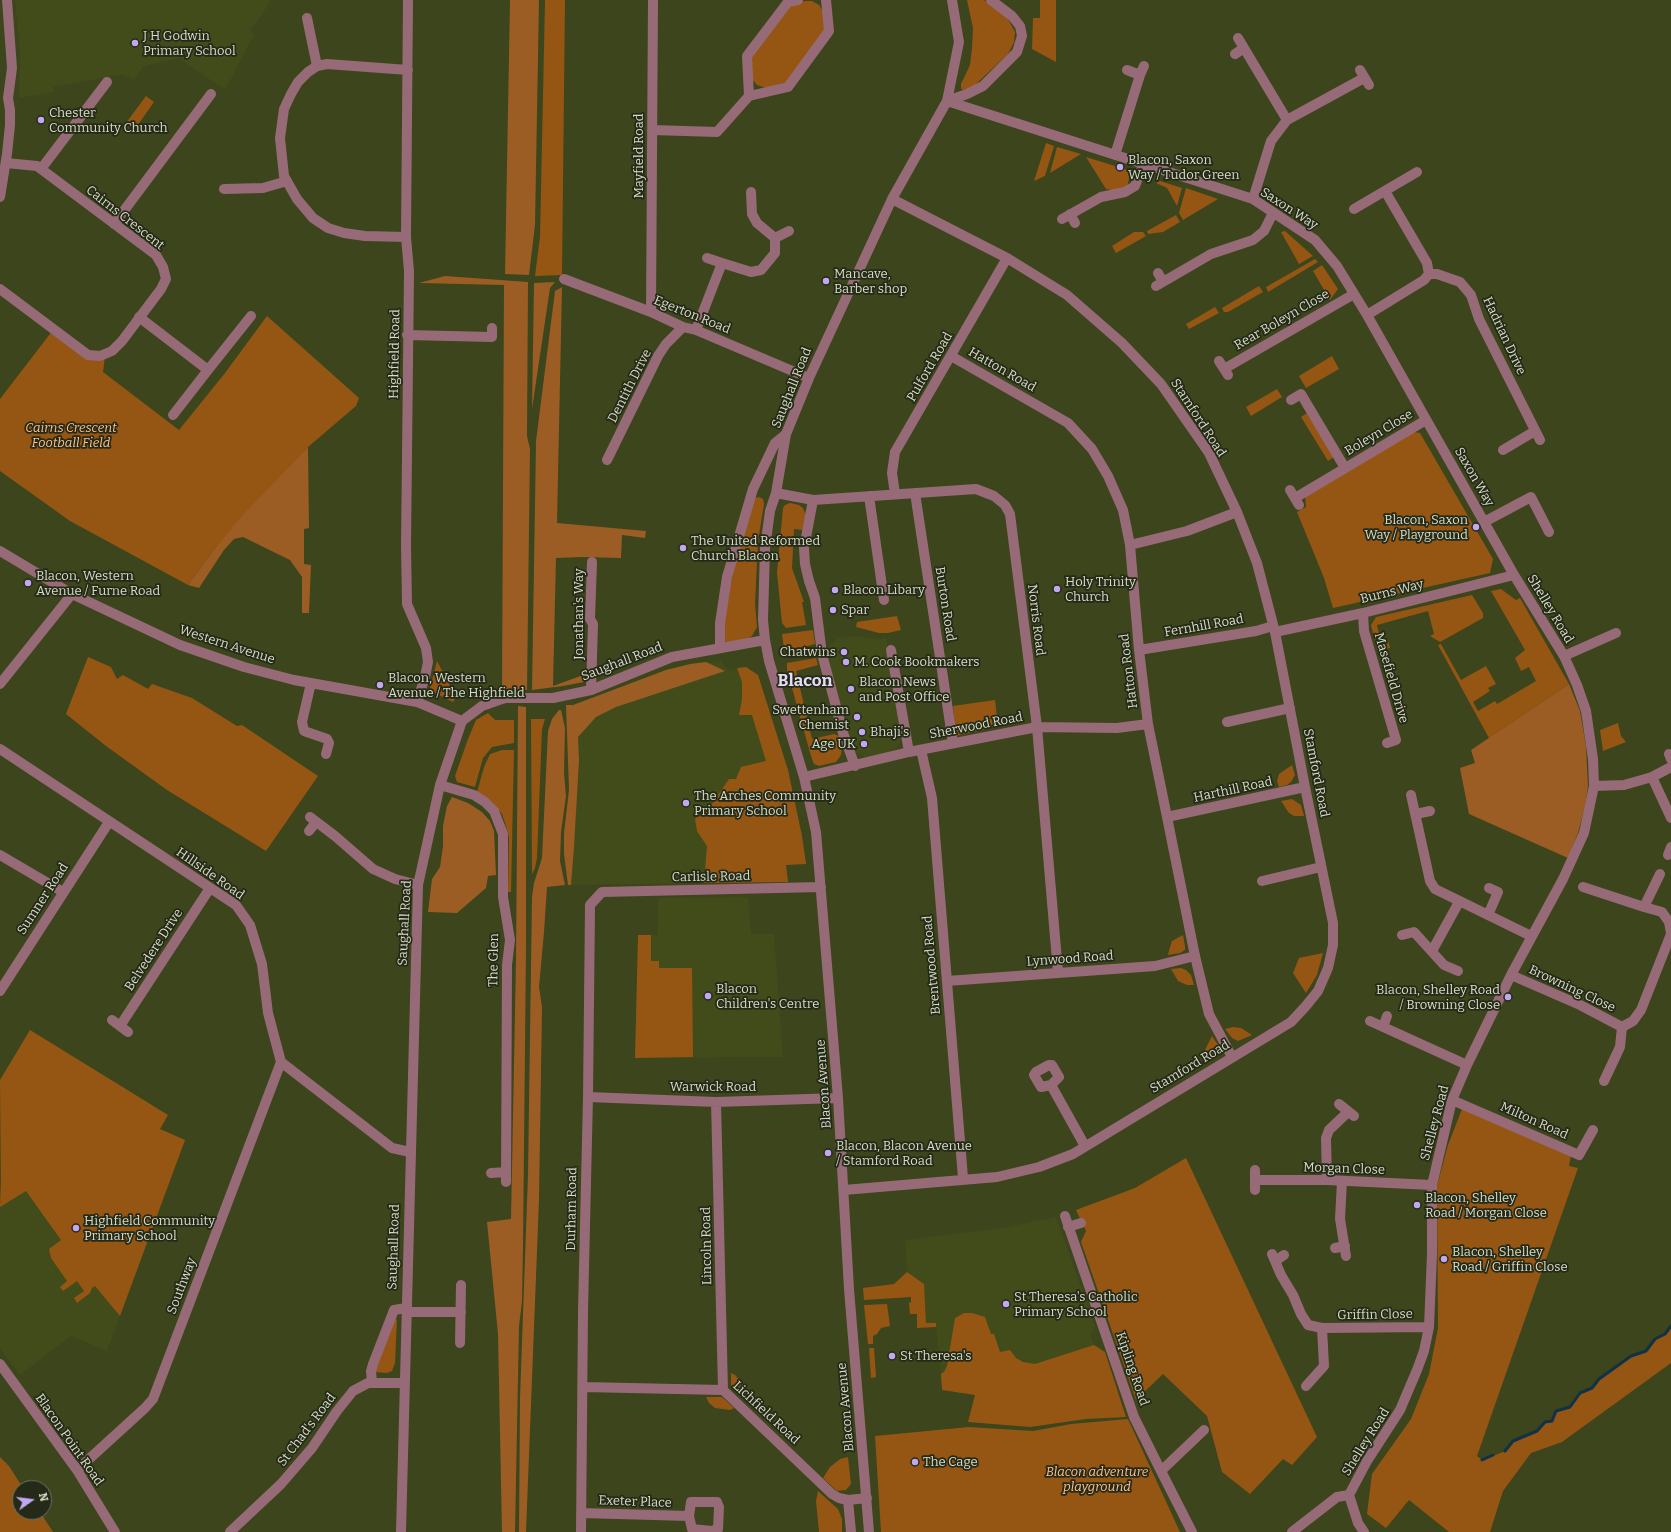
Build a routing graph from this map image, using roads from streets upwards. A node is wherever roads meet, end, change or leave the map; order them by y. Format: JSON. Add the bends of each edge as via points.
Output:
{"nodes":[{"id":1,"x":7,"y":0,"type":"edge"},
{"id":2,"x":408,"y":0,"type":"edge"},
{"id":3,"x":653,"y":0,"type":"edge"},
{"id":4,"x":798,"y":0,"type":"edge"},
{"id":5,"x":826,"y":0,"type":"edge"},
{"id":6,"x":952,"y":0,"type":"edge"},
{"id":7,"x":991,"y":0,"type":"edge"},
{"id":8,"x":308,"y":18,"type":"dead end"},
{"id":9,"x":1238,"y":38,"type":"dead end"},
{"id":10,"x":1244,"y":48,"type":"junction"},
{"id":11,"x":1235,"y":54,"type":"dead end"},
{"id":12,"x":317,"y":66,"type":"junction"},
{"id":13,"x":408,"y":70,"type":"junction"},
{"id":14,"x":1128,"y":70,"type":"dead end"},
{"id":15,"x":1364,"y":78,"type":"dead end"},
{"id":16,"x":107,"y":82,"type":"dead end"},
{"id":17,"x":211,"y":94,"type":"dead end"},
{"id":18,"x":749,"y":96,"type":"junction"},
{"id":19,"x":4,"y":98,"type":"edge"},
{"id":20,"x":947,"y":102,"type":"junction"},
{"id":21,"x":1287,"y":120,"type":"junction"},
{"id":22,"x":652,"y":130,"type":"junction"},
{"id":23,"x":1115,"y":155,"type":"junction"},
{"id":24,"x":6,"y":163,"type":"junction"},
{"id":25,"x":1143,"y":165,"type":"junction"},
{"id":26,"x":41,"y":169,"type":"junction"},
{"id":27,"x":1417,"y":172,"type":"dead end"},
{"id":28,"x":287,"y":181,"type":"junction"},
{"id":29,"x":224,"y":187,"type":"dead end"},
{"id":30,"x":1385,"y":191,"type":"junction"},
{"id":31,"x":751,"y":192,"type":"dead end"},
{"id":32,"x":0,"y":196,"type":"edge"},
{"id":33,"x":892,"y":199,"type":"junction"},
{"id":34,"x":1253,"y":199,"type":"junction"},
{"id":35,"x":1354,"y":209,"type":"dead end"},
{"id":36,"x":1273,"y":213,"type":"junction"},
{"id":37,"x":1075,"y":223,"type":"dead end"},
{"id":38,"x":114,"y":224,"type":"junction"},
{"id":39,"x":789,"y":231,"type":"dead end"},
{"id":40,"x":406,"y":237,"type":"junction"},
{"id":41,"x":775,"y":238,"type":"junction"},
{"id":42,"x":707,"y":258,"type":"dead end"},
{"id":43,"x":1007,"y":258,"type":"junction"},
{"id":44,"x":722,"y":263,"type":"junction"},
{"id":45,"x":1430,"y":274,"type":"junction"},
{"id":46,"x":564,"y":279,"type":"dead end"},
{"id":47,"x":1159,"y":280,"type":"dead end"},
{"id":48,"x":0,"y":289,"type":"edge"},
{"id":49,"x":1354,"y":294,"type":"junction"},
{"id":50,"x":651,"y":312,"type":"junction"},
{"id":51,"x":1367,"y":315,"type":"junction"},
{"id":52,"x":250,"y":316,"type":"dead end"},
{"id":53,"x":140,"y":317,"type":"junction"},
{"id":54,"x":683,"y":327,"type":"junction"},
{"id":55,"x":492,"y":328,"type":"dead end"},
{"id":56,"x":696,"y":330,"type":"junction"},
{"id":57,"x":408,"y":335,"type":"junction"},
{"id":58,"x":951,"y":356,"type":"junction"},
{"id":59,"x":1224,"y":368,"type":"dead end"},
{"id":60,"x":208,"y":370,"type":"junction"},
{"id":61,"x":809,"y":378,"type":"junction"},
{"id":62,"x":1291,"y":400,"type":"dead end"},
{"id":63,"x":173,"y":415,"type":"dead end"},
{"id":64,"x":1426,"y":420,"type":"junction"},
{"id":65,"x":786,"y":434,"type":"junction"},
{"id":66,"x":1503,"y":450,"type":"dead end"},
{"id":67,"x":607,"y":460,"type":"dead end"},
{"id":68,"x":1345,"y":468,"type":"junction"},
{"id":69,"x":776,"y":493,"type":"junction"},
{"id":70,"x":915,"y":493,"type":"junction"},
{"id":71,"x":895,"y":494,"type":"junction"},
{"id":72,"x":870,"y":496,"type":"junction"},
{"id":73,"x":1294,"y":498,"type":"dead end"},
{"id":74,"x":813,"y":500,"type":"junction"},
{"id":75,"x":1237,"y":512,"type":"junction"},
{"id":76,"x":1484,"y":522,"type":"junction"},
{"id":77,"x":1549,"y":532,"type":"dead end"},
{"id":78,"x":1130,"y":545,"type":"junction"},
{"id":79,"x":0,"y":551,"type":"edge"},
{"id":80,"x":592,"y":562,"type":"dead end"},
{"id":81,"x":1514,"y":575,"type":"junction"},
{"id":82,"x":72,"y":594,"type":"junction"},
{"id":83,"x":884,"y":600,"type":"dead end"},
{"id":84,"x":1363,"y":613,"type":"junction"},
{"id":85,"x":1274,"y":629,"type":"junction"},
{"id":86,"x":1615,"y":632,"type":"dead end"},
{"id":87,"x":765,"y":640,"type":"junction"},
{"id":88,"x":720,"y":648,"type":"junction"},
{"id":89,"x":891,"y":650,"type":"dead end"},
{"id":90,"x":1139,"y":650,"type":"junction"},
{"id":91,"x":1564,"y":656,"type":"junction"},
{"id":92,"x":311,"y":683,"type":"junction"},
{"id":93,"x":0,"y":684,"type":"edge"},
{"id":94,"x":591,"y":690,"type":"junction"},
{"id":95,"x":417,"y":702,"type":"junction"},
{"id":96,"x":1290,"y":708,"type":"junction"},
{"id":97,"x":462,"y":721,"type":"junction"},
{"id":98,"x":1227,"y":722,"type":"dead end"},
{"id":99,"x":1148,"y":724,"type":"junction"},
{"id":100,"x":1036,"y":727,"type":"junction"},
{"id":101,"x":953,"y":743,"type":"junction"},
{"id":102,"x":1387,"y":743,"type":"dead end"},
{"id":103,"x":0,"y":749,"type":"edge"},
{"id":104,"x":921,"y":750,"type":"junction"},
{"id":105,"x":909,"y":752,"type":"junction"},
{"id":106,"x":326,"y":754,"type":"dead end"},
{"id":107,"x":855,"y":766,"type":"junction"},
{"id":108,"x":1671,"y":767,"type":"edge"},
{"id":109,"x":804,"y":777,"type":"junction"},
{"id":110,"x":1652,"y":777,"type":"junction"},
{"id":111,"x":440,"y":785,"type":"junction"},
{"id":112,"x":1594,"y":786,"type":"junction"},
{"id":113,"x":1304,"y":787,"type":"junction"},
{"id":114,"x":1412,"y":795,"type":"dead end"},
{"id":115,"x":1430,"y":811,"type":"dead end"},
{"id":116,"x":1416,"y":814,"type":"junction"},
{"id":117,"x":1167,"y":817,"type":"junction"},
{"id":118,"x":1671,"y":818,"type":"edge"},
{"id":119,"x":109,"y":822,"type":"junction"},
{"id":120,"x":309,"y":831,"type":"dead end"},
{"id":121,"x":0,"y":854,"type":"edge"},
{"id":122,"x":1322,"y":867,"type":"junction"},
{"id":123,"x":1660,"y":874,"type":"dead end"},
{"id":124,"x":1262,"y":881,"type":"dead end"},
{"id":125,"x":418,"y":885,"type":"junction"},
{"id":126,"x":821,"y":887,"type":"junction"},
{"id":127,"x":210,"y":888,"type":"junction"},
{"id":128,"x":1496,"y":888,"type":"dead end"},
{"id":129,"x":1583,"y":888,"type":"dead end"},
{"id":130,"x":63,"y":892,"type":"junction"},
{"id":131,"x":602,"y":892,"type":"joint"},
{"id":132,"x":1459,"y":902,"type":"junction"},
{"id":133,"x":1644,"y":906,"type":"junction"},
{"id":134,"x":1488,"y":915,"type":"junction"},
{"id":135,"x":1671,"y":933,"type":"edge"},
{"id":136,"x":1402,"y":936,"type":"dead end"},
{"id":137,"x":1531,"y":936,"type":"junction"},
{"id":138,"x":1432,"y":951,"type":"junction"},
{"id":139,"x":1195,"y":956,"type":"junction"},
{"id":140,"x":1058,"y":972,"type":"junction"},
{"id":141,"x":1458,"y":972,"type":"dead end"},
{"id":142,"x":1511,"y":975,"type":"junction"},
{"id":143,"x":947,"y":981,"type":"junction"},
{"id":144,"x":0,"y":991,"type":"edge"},
{"id":145,"x":1388,"y":1016,"type":"dead end"},
{"id":146,"x":1370,"y":1021,"type":"dead end"},
{"id":147,"x":120,"y":1026,"type":"dead end"},
{"id":148,"x":1383,"y":1027,"type":"junction"},
{"id":149,"x":1622,"y":1027,"type":"junction"},
{"id":150,"x":1232,"y":1057,"type":"junction"},
{"id":151,"x":281,"y":1062,"type":"junction"},
{"id":152,"x":1467,"y":1065,"type":"junction"},
{"id":153,"x":1604,"y":1081,"type":"dead end"},
{"id":154,"x":1051,"y":1085,"type":"dead end"},
{"id":155,"x":588,"y":1097,"type":"junction"},
{"id":156,"x":838,"y":1098,"type":"junction"},
{"id":157,"x":1452,"y":1100,"type":"junction"},
{"id":158,"x":716,"y":1102,"type":"junction"},
{"id":159,"x":1340,"y":1104,"type":"dead end"},
{"id":160,"x":1592,"y":1130,"type":"dead end"},
{"id":161,"x":1085,"y":1146,"type":"junction"},
{"id":162,"x":410,"y":1152,"type":"junction"},
{"id":163,"x":491,"y":1173,"type":"dead end"},
{"id":164,"x":964,"y":1178,"type":"junction"},
{"id":165,"x":1255,"y":1180,"type":"dead end"},
{"id":166,"x":1327,"y":1180,"type":"junction"},
{"id":167,"x":1342,"y":1181,"type":"junction"},
{"id":168,"x":1432,"y":1185,"type":"junction"},
{"id":169,"x":844,"y":1190,"type":"junction"},
{"id":170,"x":1065,"y":1216,"type":"dead end"},
{"id":171,"x":1081,"y":1223,"type":"dead end"},
{"id":172,"x":1068,"y":1227,"type":"junction"},
{"id":173,"x":1342,"y":1250,"type":"dead end"},
{"id":174,"x":1284,"y":1255,"type":"dead end"},
{"id":175,"x":461,"y":1285,"type":"dead end"},
{"id":176,"x":406,"y":1310,"type":"junction"},
{"id":177,"x":461,"y":1312,"type":"junction"},
{"id":178,"x":1429,"y":1327,"type":"junction"},
{"id":179,"x":1322,"y":1328,"type":"junction"},
{"id":180,"x":460,"y":1343,"type":"dead end"},
{"id":181,"x":0,"y":1364,"type":"edge"},
{"id":182,"x":1307,"y":1381,"type":"dead end"},
{"id":183,"x":372,"y":1382,"type":"junction"},
{"id":184,"x":404,"y":1383,"type":"junction"},
{"id":185,"x":583,"y":1387,"type":"junction"},
{"id":186,"x":723,"y":1390,"type":"junction"},
{"id":187,"x":1204,"y":1430,"type":"dead end"},
{"id":188,"x":77,"y":1470,"type":"junction"},
{"id":189,"x":1161,"y":1471,"type":"junction"},
{"id":190,"x":1349,"y":1494,"type":"junction"},
{"id":191,"x":867,"y":1498,"type":"junction"},
{"id":192,"x":848,"y":1500,"type":"junction"},
{"id":193,"x":581,"y":1513,"type":"junction"},
{"id":194,"x":688,"y":1516,"type":"dead end"},
{"id":195,"x":115,"y":1532,"type":"edge"},
{"id":196,"x":230,"y":1532,"type":"edge"},
{"id":197,"x":401,"y":1532,"type":"edge"},
{"id":198,"x":581,"y":1532,"type":"edge"},
{"id":199,"x":851,"y":1532,"type":"edge"},
{"id":200,"x":869,"y":1532,"type":"edge"},
{"id":201,"x":1192,"y":1532,"type":"edge"},
{"id":202,"x":1292,"y":1532,"type":"edge"},
{"id":203,"x":1364,"y":1532,"type":"edge"}],
"edges":[{"from":1,"to":19,"type":"street","via":[[12,68]]},
{"from":2,"to":13,"type":"street","name":"Highfield Road"},
{"from":3,"to":22,"type":"street","name":"Mayfield Road"},
{"from":4,"to":18,"type":"street","via":[[788,2],[747,56]]},
{"from":5,"to":18,"type":"street","via":[[829,30],[788,87]]},
{"from":6,"to":20,"type":"street","name":"Saughall Road","via":[[960,42]]},
{"from":7,"to":20,"type":"street","via":[[1012,16],[1020,26],[1022,36],[1017,52],[983,86]]},
{"from":8,"to":12,"type":"street"},
{"from":9,"to":10,"type":"street"},
{"from":10,"to":11,"type":"street"},
{"from":10,"to":21,"type":"street"},
{"from":12,"to":13,"type":"street","via":[[327,64]]},
{"from":12,"to":28,"type":"street","via":[[298,82],[284,109],[280,138],[284,176]]},
{"from":13,"to":40,"type":"street","name":"Highfield Road"},
{"from":14,"to":23,"type":"street","via":[[1142,70]]},
{"from":15,"to":21,"type":"street"},
{"from":16,"to":26,"type":"street"},
{"from":17,"to":38,"type":"street"},
{"from":18,"to":22,"type":"street","via":[[717,132]]},
{"from":19,"to":24,"type":"street","via":[[10,110]]},
{"from":20,"to":23,"type":"street","name":"Saxon Way"},
{"from":20,"to":33,"type":"street","name":"Saughall Road"},
{"from":21,"to":34,"type":"street","via":[[1271,141]]},
{"from":22,"to":50,"type":"street","name":"Mayfield Road"},
{"from":23,"to":25,"type":"street","name":"Saxon Way"},
{"from":24,"to":26,"type":"street","name":"Cairns Crescent","via":[[37,166]]},
{"from":24,"to":32,"type":"street"},
{"from":25,"to":34,"type":"street","name":"Saxon Way"},
{"from":25,"to":37,"type":"street","via":[[1135,186],[1125,192],[1101,197],[1066,216]]},
{"from":26,"to":38,"type":"street","name":"Cairns Crescent"},
{"from":27,"to":30,"type":"street"},
{"from":28,"to":29,"type":"street","via":[[262,188]]},
{"from":28,"to":40,"type":"street","via":[[297,199],[313,218],[328,228],[365,236]]},
{"from":30,"to":35,"type":"street"},
{"from":30,"to":45,"type":"street","via":[[1427,263]]},
{"from":31,"to":41,"type":"street","via":[[752,214],[757,223]]},
{"from":33,"to":43,"type":"street","name":"Stamford Road"},
{"from":33,"to":61,"type":"street","name":"Saughall Road"},
{"from":34,"to":36,"type":"street","name":"Saxon Way"},
{"from":36,"to":47,"type":"street","via":[[1264,231],[1253,240],[1211,254]]},
{"from":36,"to":49,"type":"street","name":"Saxon Way","via":[[1315,240],[1337,266]]},
{"from":38,"to":53,"type":"street","name":"Cairns Crescent","via":[[156,256],[163,267],[166,279]]},
{"from":39,"to":41,"type":"street"},
{"from":40,"to":57,"type":"street","name":"Highfield Road","via":[[409,272]]},
{"from":41,"to":44,"type":"street","via":[[775,253],[761,270],[751,272]]},
{"from":42,"to":44,"type":"street"},
{"from":43,"to":58,"type":"street","name":"Pulford Road"},
{"from":43,"to":75,"type":"street","name":"Stamford Road","via":[[1067,295],[1122,343],[1156,379],[1209,454]]},
{"from":44,"to":56,"type":"street"},
{"from":45,"to":51,"type":"street"},
{"from":45,"to":66,"type":"street","name":"Hadrian Drive","via":[[1460,282],[1471,295],[1479,319],[1538,436]]},
{"from":46,"to":50,"type":"street","name":"Egerton Road"},
{"from":48,"to":53,"type":"street","name":"Cairns Crescent","via":[[88,355],[100,356],[112,351]]},
{"from":49,"to":51,"type":"street","name":"Saxon Way"},
{"from":49,"to":59,"type":"street","name":"Rear Boleyn Close"},
{"from":50,"to":54,"type":"street","name":"Egerton Road"},
{"from":51,"to":64,"type":"street","name":"Saxon Way"},
{"from":52,"to":60,"type":"street"},
{"from":53,"to":60,"type":"street"},
{"from":54,"to":56,"type":"street","name":"Egerton Road"},
{"from":54,"to":67,"type":"street","name":"Dentith Drive","via":[[658,356]]},
{"from":55,"to":57,"type":"street","via":[[492,337]]},
{"from":56,"to":61,"type":"street","name":"Egerton Road"},
{"from":57,"to":95,"type":"street","name":"Highfield Road","via":[[407,604],[426,648],[428,662]]},
{"from":58,"to":71,"type":"street","name":"Pulford Road","via":[[896,452],[892,473]]},
{"from":58,"to":78,"type":"street","name":"Hatton Road","via":[[1068,424],[1092,449],[1108,476],[1122,510]]},
{"from":60,"to":63,"type":"street"},
{"from":61,"to":65,"type":"street","name":"Saughall Road"},
{"from":62,"to":68,"type":"street","name":"Boleyn Close","via":[[1302,394]]},
{"from":64,"to":68,"type":"street","name":"Boleyn Close"},
{"from":64,"to":76,"type":"street","name":"Saxon Way"},
{"from":65,"to":69,"type":"street","name":"Saughall Road"},
{"from":65,"to":88,"type":"street","via":[[775,443],[753,489],[727,577],[720,623]]},
{"from":68,"to":73,"type":"street","name":"Boleyn Close"},
{"from":69,"to":74,"type":"street","name":"Norris Road"},
{"from":69,"to":87,"type":"street","name":"Saughall Road","via":[[770,511],[765,548]]},
{"from":70,"to":71,"type":"street","name":"Norris Road"},
{"from":70,"to":100,"type":"street","name":"Norris Road","via":[[976,489],[994,496],[1005,505],[1010,514]]},
{"from":70,"to":101,"type":"street","name":"Burton Road"},
{"from":71,"to":72,"type":"street","name":"Norris Road"},
{"from":72,"to":74,"type":"street","name":"Norris Road"},
{"from":72,"to":83,"type":"street"},
{"from":74,"to":107,"type":"street","via":[[804,548],[805,564],[815,598],[822,654],[843,733]]},
{"from":75,"to":78,"type":"street","via":[[1187,531]]},
{"from":75,"to":85,"type":"street","name":"Stamford Road","via":[[1257,563]]},
{"from":76,"to":77,"type":"street","via":[[1531,498]]},
{"from":76,"to":81,"type":"street","name":"Saxon Way"},
{"from":78,"to":90,"type":"street","name":"Hatton Road"},
{"from":79,"to":82,"type":"street","name":"Western Avenue"},
{"from":80,"to":94,"type":"street","name":"Jonathan's Way"},
{"from":81,"to":84,"type":"street","name":"Burns Way"},
{"from":81,"to":91,"type":"street","name":"Shelley Road"},
{"from":82,"to":92,"type":"street","name":"Western Avenue","via":[[180,645],[244,667]]},
{"from":82,"to":93,"type":"street"},
{"from":84,"to":85,"type":"street","name":"Burns Way"},
{"from":84,"to":102,"type":"street","name":"Masefield Drive","via":[[1364,631],[1396,740]]},
{"from":85,"to":90,"type":"street","name":"Fernhill Road"},
{"from":85,"to":96,"type":"street","name":"Stamford Road"},
{"from":86,"to":91,"type":"street","name":"Shelley Road"},
{"from":87,"to":88,"type":"street","name":"Saughall Road"},
{"from":87,"to":109,"type":"street","name":"Blacon Avenue"},
{"from":88,"to":94,"type":"street","name":"Saughall Road","via":[[672,657]]},
{"from":89,"to":105,"type":"street"},
{"from":90,"to":99,"type":"street","name":"Hatton Road"},
{"from":91,"to":112,"type":"street","name":"Shelley Road","via":[[1586,711]]},
{"from":92,"to":95,"type":"street","name":"Western Avenue"},
{"from":92,"to":106,"type":"street","via":[[302,722],[304,731],[327,739],[329,743]]},
{"from":94,"to":97,"type":"street","name":"Saughall Road","via":[[553,698],[506,698],[482,706]]},
{"from":95,"to":97,"type":"street","name":"Western Avenue"},
{"from":96,"to":98,"type":"street"},
{"from":96,"to":113,"type":"street","name":"Stamford Road"},
{"from":97,"to":111,"type":"street","name":"Saughall Road"},
{"from":99,"to":100,"type":"street","name":"Sherwood Road","via":[[1117,728]]},
{"from":99,"to":117,"type":"street","name":"Hatton Road"},
{"from":100,"to":101,"type":"street","name":"Sherwood Road"},
{"from":100,"to":140,"type":"street","name":"Norris Road"},
{"from":101,"to":104,"type":"street","name":"Sherwood Road"},
{"from":103,"to":119,"type":"street","name":"Hillside Road"},
{"from":104,"to":105,"type":"street","name":"Sherwood Road"},
{"from":104,"to":143,"type":"street","name":"Brentwood Road","via":[[932,798]]},
{"from":105,"to":107,"type":"street","name":"Sherwood Road"},
{"from":107,"to":109,"type":"street","name":"Sherwood Road"},
{"from":108,"to":110,"type":"street"},
{"from":109,"to":126,"type":"street","name":"Blacon Avenue","via":[[816,832]]},
{"from":110,"to":112,"type":"street","via":[[1624,785]]},
{"from":110,"to":118,"type":"street"},
{"from":111,"to":125,"type":"street","name":"Saughall Road"},
{"from":111,"to":163,"type":"street","name":"The Glen","via":[[485,802],[494,811],[503,834],[503,897],[510,940],[507,965],[506,1177]]},
{"from":112,"to":137,"type":"street","name":"Shelley Road","via":[[1584,833],[1563,879]]},
{"from":113,"to":117,"type":"street","name":"Harthill Road"},
{"from":113,"to":122,"type":"street","name":"Stamford Road"},
{"from":114,"to":116,"type":"street"},
{"from":115,"to":116,"type":"street"},
{"from":116,"to":132,"type":"street","via":[[1430,881],[1435,889]]},
{"from":117,"to":139,"type":"street","name":"Hatton Road"},
{"from":119,"to":127,"type":"street","name":"Hillside Road"},
{"from":119,"to":130,"type":"street","name":"Sumner Road"},
{"from":120,"to":125,"type":"street","via":[[313,819],[373,869],[395,879]]},
{"from":121,"to":130,"type":"street"},
{"from":122,"to":124,"type":"street"},
{"from":122,"to":150,"type":"street","name":"Stamford Road","via":[[1333,923],[1333,945],[1328,968],[1318,991],[1290,1022]]},
{"from":123,"to":133,"type":"street"},
{"from":125,"to":162,"type":"street","name":"Saughall Road"},
{"from":126,"to":131,"type":"street","name":"Carlisle Road"},
{"from":126,"to":156,"type":"street","name":"Blacon Avenue"},
{"from":127,"to":147,"type":"street","name":"Belvedere Drive"},
{"from":127,"to":151,"type":"street","name":"Hillside Road","via":[[236,905],[250,925],[262,964],[268,1013]]},
{"from":128,"to":134,"type":"street"},
{"from":129,"to":133,"type":"street","name":"Browning Close"},
{"from":130,"to":144,"type":"street","name":"Sumner Road"},
{"from":131,"to":155,"type":"street","name":"Durham Road","via":[[590,905]]},
{"from":132,"to":134,"type":"street"},
{"from":132,"to":138,"type":"street"},
{"from":133,"to":135,"type":"street","name":"Browning Close","via":[[1662,912],[1669,922]]},
{"from":134,"to":137,"type":"street"},
{"from":135,"to":149,"type":"street","name":"Browning Close","via":[[1641,1010],[1633,1021]]},
{"from":136,"to":138,"type":"street","via":[[1414,932]]},
{"from":137,"to":142,"type":"street","name":"Shelley Road"},
{"from":138,"to":141,"type":"street","via":[[1444,965]]},
{"from":139,"to":140,"type":"street","name":"Lynwood Road","via":[[1155,966]]},
{"from":139,"to":150,"type":"street","name":"Hatton Road","via":[[1209,1014]]},
{"from":140,"to":143,"type":"street","name":"Lynwood Road"},
{"from":142,"to":149,"type":"street","name":"Browning Close"},
{"from":142,"to":152,"type":"street","name":"Shelley Road"},
{"from":143,"to":164,"type":"street","name":"Brentwood Road"},
{"from":145,"to":148,"type":"street"},
{"from":146,"to":148,"type":"street"},
{"from":148,"to":152,"type":"street"},
{"from":149,"to":153,"type":"street","name":"Browning Close","via":[[1620,1047]]},
{"from":150,"to":161,"type":"street","name":"Stamford Road"},
{"from":151,"to":162,"type":"street","via":[[392,1148]]},
{"from":151,"to":188,"type":"street","name":"Southway","via":[[153,1399]]},
{"from":152,"to":157,"type":"street","name":"Shelley Road"},
{"from":154,"to":161,"type":"street"},
{"from":155,"to":158,"type":"street","name":"Warwick Road"},
{"from":155,"to":185,"type":"street","name":"Durham Road"},
{"from":156,"to":158,"type":"street","name":"Warwick Road"},
{"from":156,"to":169,"type":"street","name":"Blacon Avenue"},
{"from":157,"to":160,"type":"street","name":"Milton Road","via":[[1579,1155]]},
{"from":157,"to":168,"type":"street","name":"Shelley Road"},
{"from":158,"to":186,"type":"street","name":"Lincoln Road"},
{"from":159,"to":166,"type":"street","via":[[1351,1114],[1329,1130],[1326,1138]]},
{"from":161,"to":164,"type":"street","name":"Stamford Road","via":[[1073,1154],[1039,1167],[998,1176]]},
{"from":162,"to":176,"type":"street","name":"Saughall Road"},
{"from":164,"to":169,"type":"street","name":"Stamford Road"},
{"from":165,"to":166,"type":"street","name":"Morgan Close"},
{"from":166,"to":167,"type":"street","name":"Morgan Close"},
{"from":167,"to":168,"type":"street","name":"Morgan Close"},
{"from":167,"to":173,"type":"street"},
{"from":168,"to":178,"type":"street","name":"Shelley Road"},
{"from":169,"to":191,"type":"street","name":"Blacon Avenue","via":[[849,1289]]},
{"from":170,"to":172,"type":"street","name":"Kipling Road"},
{"from":171,"to":172,"type":"street"},
{"from":172,"to":189,"type":"street","name":"Kipling Road","via":[[1134,1417]]},
{"from":174,"to":179,"type":"street","name":"Griffin Close","via":[[1273,1257],[1301,1314],[1308,1325]]},
{"from":175,"to":177,"type":"street"},
{"from":176,"to":177,"type":"street"},
{"from":176,"to":183,"type":"street","via":[[394,1310],[373,1364]]},
{"from":176,"to":184,"type":"street","name":"Saughall Road"},
{"from":177,"to":180,"type":"street"},
{"from":178,"to":179,"type":"street","name":"Griffin Close"},
{"from":178,"to":190,"type":"street","name":"Shelley Road","via":[[1417,1370],[1400,1410]]},
{"from":179,"to":182,"type":"street","name":"Griffin Close","via":[[1324,1366]]},
{"from":181,"to":188,"type":"street","name":"Blacon Point Road"},
{"from":183,"to":184,"type":"street","name":"St Chad's Road"},
{"from":183,"to":196,"type":"street","name":"St Chad's Road","via":[[353,1391],[312,1448],[281,1484]]},
{"from":184,"to":197,"type":"street","name":"Saughall Road"},
{"from":185,"to":186,"type":"street","name":"Lichfield Road"},
{"from":185,"to":193,"type":"street","name":"Durham Road"},
{"from":186,"to":192,"type":"street","name":"Lichfield Road","via":[[832,1494]]},
{"from":187,"to":189,"type":"street"},
{"from":188,"to":195,"type":"street","name":"Blacon Point Road"},
{"from":189,"to":201,"type":"street","name":"Kipling Road"},
{"from":190,"to":202,"type":"street","name":"Shelley Road","via":[[1337,1497]]},
{"from":190,"to":203,"type":"street","via":[[1358,1523]]},
{"from":191,"to":192,"type":"street","name":"Lichfield Road"},
{"from":191,"to":200,"type":"street","name":"Blacon Avenue"},
{"from":192,"to":199,"type":"street"},
{"from":193,"to":194,"type":"street","name":"Exeter Place"},
{"from":193,"to":198,"type":"street","name":"Durham Road"}]}
